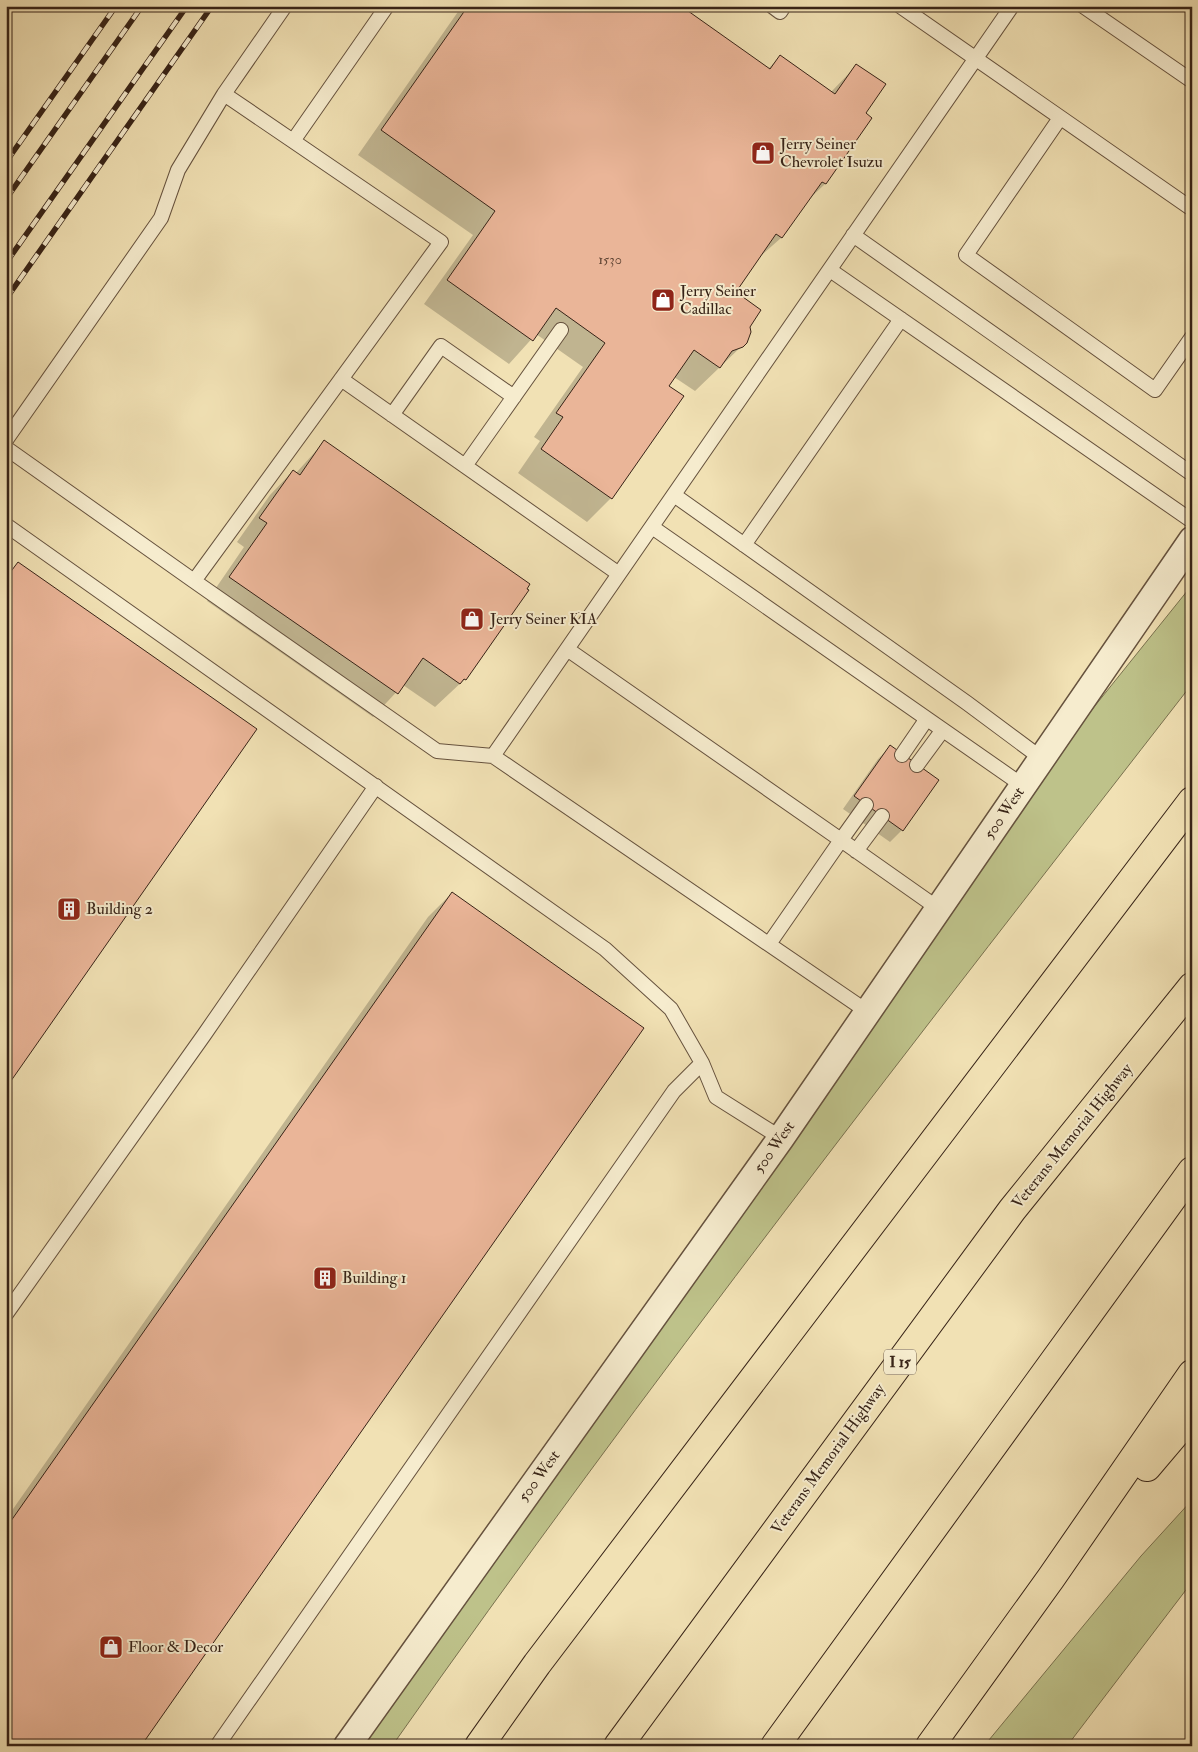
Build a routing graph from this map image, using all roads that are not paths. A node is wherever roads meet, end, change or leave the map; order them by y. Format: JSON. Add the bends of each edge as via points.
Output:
{"nodes":[{"id":1,"x":285,"y":6,"type":"edge"},
{"id":2,"x":387,"y":6,"type":"edge"},
{"id":3,"x":772,"y":6,"type":"edge"},
{"id":4,"x":784,"y":6,"type":"edge"},
{"id":5,"x":900,"y":6,"type":"edge"},
{"id":6,"x":1012,"y":6,"type":"edge"},
{"id":7,"x":1083,"y":6,"type":"edge"},
{"id":8,"x":976,"y":59,"type":"junction"},
{"id":9,"x":1192,"y":81,"type":"edge"},
{"id":10,"x":224,"y":94,"type":"junction"},
{"id":11,"x":1060,"y":118,"type":"junction"},
{"id":12,"x":294,"y":141,"type":"junction"},
{"id":13,"x":1192,"y":209,"type":"edge"},
{"id":14,"x":853,"y":235,"type":"junction"},
{"id":15,"x":830,"y":270,"type":"junction"},
{"id":16,"x":901,"y":319,"type":"junction"},
{"id":17,"x":561,"y":330,"type":"dead end"},
{"id":18,"x":1192,"y":338,"type":"edge"},
{"id":19,"x":341,"y":379,"type":"junction"},
{"id":20,"x":514,"y":398,"type":"junction"},
{"id":21,"x":392,"y":415,"type":"junction"},
{"id":22,"x":6,"y":440,"type":"edge"},
{"id":23,"x":6,"y":448,"type":"edge"},
{"id":24,"x":465,"y":466,"type":"junction"},
{"id":25,"x":1192,"y":474,"type":"edge"},
{"id":26,"x":674,"y":496,"type":"junction"},
{"id":27,"x":1192,"y":522,"type":"edge"},
{"id":28,"x":6,"y":525,"type":"edge"},
{"id":29,"x":652,"y":527,"type":"junction"},
{"id":30,"x":1192,"y":540,"type":"edge"},
{"id":31,"x":744,"y":545,"type":"junction"},
{"id":32,"x":619,"y":574,"type":"junction"},
{"id":33,"x":194,"y":581,"type":"junction"},
{"id":34,"x":567,"y":649,"type":"junction"},
{"id":35,"x":926,"y":720,"type":"junction"},
{"id":36,"x":942,"y":731,"type":"junction"},
{"id":37,"x":902,"y":754,"type":"dead end"},
{"id":38,"x":493,"y":756,"type":"junction"},
{"id":39,"x":1041,"y":758,"type":"junction"},
{"id":40,"x":917,"y":765,"type":"dead end"},
{"id":41,"x":376,"y":786,"type":"junction"},
{"id":42,"x":1022,"y":786,"type":"junction"},
{"id":43,"x":1192,"y":800,"type":"edge"},
{"id":44,"x":866,"y":805,"type":"dead end"},
{"id":45,"x":882,"y":816,"type":"dead end"},
{"id":46,"x":842,"y":840,"type":"junction"},
{"id":47,"x":856,"y":851,"type":"junction"},
{"id":48,"x":939,"y":909,"type":"junction"},
{"id":49,"x":769,"y":944,"type":"junction"},
{"id":50,"x":1192,"y":987,"type":"edge"},
{"id":51,"x":868,"y":1012,"type":"junction"},
{"id":52,"x":702,"y":1063,"type":"junction"},
{"id":53,"x":781,"y":1138,"type":"junction"},
{"id":54,"x":1192,"y":1172,"type":"edge"},
{"id":55,"x":6,"y":1314,"type":"edge"},
{"id":56,"x":1192,"y":1374,"type":"edge"},
{"id":57,"x":1192,"y":1414,"type":"edge"},
{"id":58,"x":1051,"y":1578,"type":"junction"},
{"id":59,"x":217,"y":1746,"type":"edge"},
{"id":60,"x":346,"y":1746,"type":"edge"},
{"id":61,"x":479,"y":1746,"type":"edge"},
{"id":62,"x":618,"y":1746,"type":"edge"},
{"id":63,"x":775,"y":1746,"type":"edge"},
{"id":64,"x":930,"y":1746,"type":"edge"}],
"edges":[{"from":1,"to":10,"type":"lane"},
{"from":2,"to":12,"type":"lane"},
{"from":3,"to":4,"type":"lane","via":[[780,12]]},
{"from":5,"to":8,"type":"lane"},
{"from":6,"to":8,"type":"lane"},
{"from":7,"to":9,"type":"lane"},
{"from":8,"to":11,"type":"lane"},
{"from":8,"to":14,"type":"lane"},
{"from":10,"to":12,"type":"lane"},
{"from":10,"to":22,"type":"lane","via":[[178,170],[161,218]]},
{"from":11,"to":13,"type":"lane"},
{"from":11,"to":18,"type":"lane","via":[[966,255],[1155,390]]},
{"from":12,"to":19,"type":"lane","via":[[441,242]]},
{"from":14,"to":15,"type":"lane"},
{"from":14,"to":25,"type":"lane"},
{"from":15,"to":16,"type":"lane"},
{"from":15,"to":26,"type":"lane"},
{"from":16,"to":27,"type":"lane"},
{"from":16,"to":31,"type":"lane"},
{"from":17,"to":20,"type":"lane"},
{"from":19,"to":21,"type":"lane"},
{"from":19,"to":33,"type":"lane"},
{"from":20,"to":21,"type":"lane","via":[[441,346]]},
{"from":20,"to":24,"type":"lane"},
{"from":21,"to":24,"type":"lane"},
{"from":23,"to":33,"type":"lane"},
{"from":24,"to":32,"type":"lane"},
{"from":26,"to":29,"type":"lane"},
{"from":26,"to":31,"type":"lane"},
{"from":28,"to":41,"type":"lane"},
{"from":29,"to":32,"type":"lane"},
{"from":29,"to":35,"type":"lane"},
{"from":30,"to":39,"type":"street","name":"500 West"},
{"from":31,"to":39,"type":"lane"},
{"from":32,"to":34,"type":"lane"},
{"from":33,"to":38,"type":"lane","via":[[437,751]]},
{"from":34,"to":38,"type":"lane"},
{"from":34,"to":46,"type":"lane"},
{"from":35,"to":36,"type":"lane"},
{"from":35,"to":37,"type":"lane"},
{"from":36,"to":40,"type":"lane"},
{"from":36,"to":42,"type":"lane"},
{"from":38,"to":49,"type":"lane"},
{"from":39,"to":42,"type":"street","name":"500 West"},
{"from":41,"to":52,"type":"lane","via":[[605,949],[671,1009]]},
{"from":41,"to":55,"type":"lane"},
{"from":42,"to":48,"type":"street","name":"500 West"},
{"from":43,"to":61,"type":"highway","via":[[537,1664]]},
{"from":44,"to":46,"type":"lane"},
{"from":45,"to":47,"type":"lane"},
{"from":46,"to":47,"type":"lane"},
{"from":46,"to":49,"type":"lane"},
{"from":47,"to":48,"type":"lane"},
{"from":48,"to":51,"type":"street","name":"500 West"},
{"from":49,"to":51,"type":"lane"},
{"from":50,"to":62,"type":"highway","name":"Veterans Memorial Highway","number":"I 15","via":[[1012,1210]]},
{"from":51,"to":53,"type":"street","name":"500 West"},
{"from":52,"to":53,"type":"lane","via":[[716,1097]]},
{"from":52,"to":59,"type":"lane","via":[[674,1091]]},
{"from":53,"to":60,"type":"street","name":"500 West"},
{"from":54,"to":63,"type":"highway"},
{"from":56,"to":58,"type":"highway"},
{"from":57,"to":58,"type":"highway"},
{"from":58,"to":64,"type":"highway"}]}
